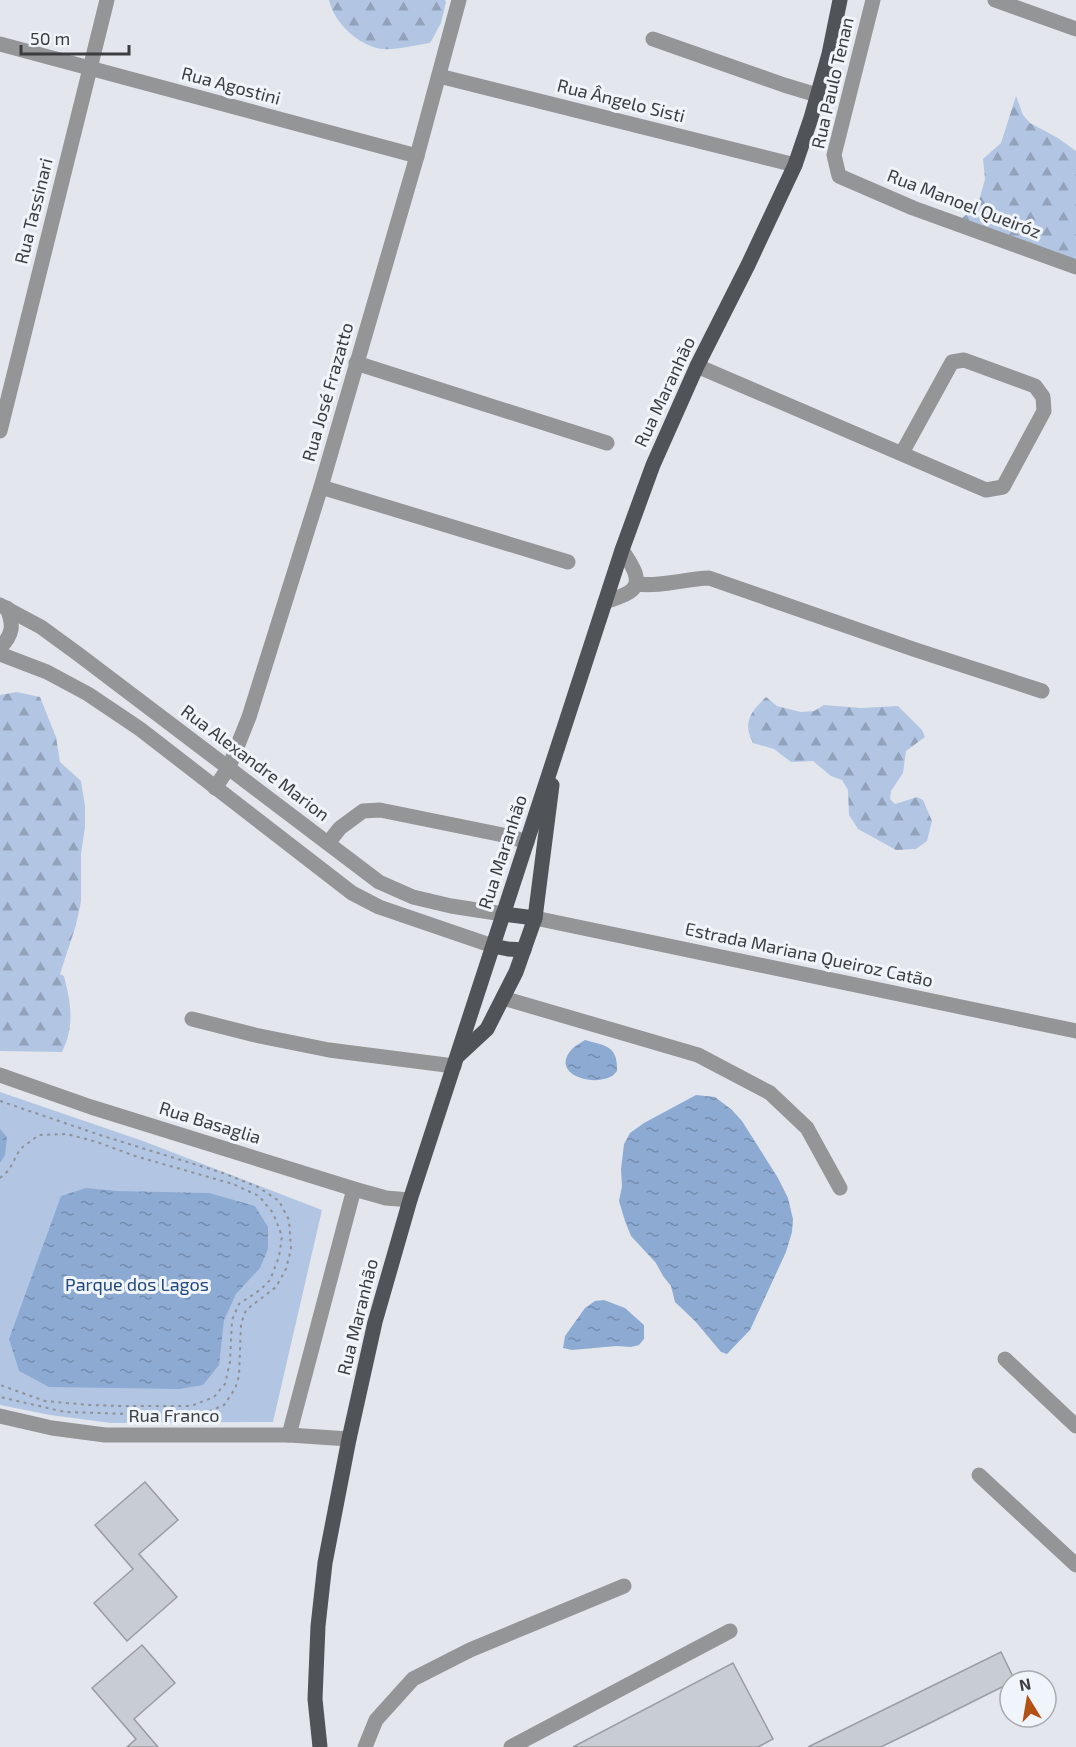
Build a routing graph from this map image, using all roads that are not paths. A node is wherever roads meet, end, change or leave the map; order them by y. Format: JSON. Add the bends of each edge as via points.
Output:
{"nodes":[{"id":1,"x":107,"y":0,"type":"edge"},
{"id":2,"x":459,"y":0,"type":"edge"},
{"id":3,"x":840,"y":0,"type":"edge"},
{"id":4,"x":873,"y":0,"type":"edge"},
{"id":5,"x":995,"y":0,"type":"edge"},
{"id":6,"x":1076,"y":29,"type":"edge"},
{"id":7,"x":653,"y":39,"type":"dead end"},
{"id":8,"x":0,"y":44,"type":"edge"},
{"id":9,"x":90,"y":69,"type":"junction"},
{"id":10,"x":438,"y":76,"type":"junction"},
{"id":11,"x":817,"y":95,"type":"junction"},
{"id":12,"x":417,"y":156,"type":"junction"},
{"id":13,"x":795,"y":165,"type":"junction"},
{"id":14,"x":839,"y":176,"type":"joint"},
{"id":15,"x":1076,"y":267,"type":"edge"},
{"id":16,"x":357,"y":363,"type":"junction"},
{"id":17,"x":697,"y":366,"type":"junction"},
{"id":18,"x":0,"y":431,"type":"edge"},
{"id":19,"x":607,"y":443,"type":"dead end"},
{"id":20,"x":902,"y":453,"type":"junction"},
{"id":21,"x":321,"y":486,"type":"junction"},
{"id":22,"x":622,"y":550,"type":"junction"},
{"id":23,"x":568,"y":562,"type":"dead end"},
{"id":24,"x":636,"y":584,"type":"junction"},
{"id":25,"x":605,"y":602,"type":"junction"},
{"id":26,"x":3,"y":606,"type":"edge"},
{"id":27,"x":0,"y":648,"type":"edge"},
{"id":28,"x":0,"y":654,"type":"edge"},
{"id":29,"x":1042,"y":691,"type":"dead end"},
{"id":30,"x":556,"y":752,"type":"junction"},
{"id":31,"x":229,"y":767,"type":"junction"},
{"id":32,"x":215,"y":788,"type":"junction"},
{"id":33,"x":527,"y":842,"type":"junction"},
{"id":34,"x":328,"y":843,"type":"junction"},
{"id":35,"x":503,"y":914,"type":"junction"},
{"id":36,"x":534,"y":918,"type":"junction"},
{"id":37,"x":493,"y":946,"type":"junction"},
{"id":38,"x":524,"y":950,"type":"junction"},
{"id":39,"x":503,"y":998,"type":"junction"},
{"id":40,"x":192,"y":1019,"type":"dead end"},
{"id":41,"x":1076,"y":1031,"type":"edge"},
{"id":42,"x":455,"y":1062,"type":"junction"},
{"id":43,"x":0,"y":1075,"type":"edge"},
{"id":44,"x":840,"y":1188,"type":"dead end"},
{"id":45,"x":354,"y":1189,"type":"junction"},
{"id":46,"x":410,"y":1200,"type":"junction"},
{"id":47,"x":1005,"y":1359,"type":"dead end"},
{"id":48,"x":0,"y":1416,"type":"edge"},
{"id":49,"x":1076,"y":1426,"type":"edge"},
{"id":50,"x":289,"y":1435,"type":"junction"},
{"id":51,"x":349,"y":1440,"type":"junction"},
{"id":52,"x":979,"y":1475,"type":"dead end"},
{"id":53,"x":1076,"y":1565,"type":"edge"},
{"id":54,"x":624,"y":1586,"type":"dead end"},
{"id":55,"x":730,"y":1631,"type":"dead end"},
{"id":56,"x":320,"y":1747,"type":"edge"},
{"id":57,"x":365,"y":1747,"type":"edge"},
{"id":58,"x":511,"y":1747,"type":"edge"}],
"edges":[{"from":1,"to":9,"type":"street","name":"Rua Tassinari"},
{"from":2,"to":10,"type":"street","name":"Rua José Frazatto"},
{"from":3,"to":11,"type":"main road","name":"Rua Maranhão"},
{"from":4,"to":14,"type":"street","name":"Rua Paulo Tenan","via":[[834,155]]},
{"from":5,"to":6,"type":"street"},
{"from":7,"to":11,"type":"street"},
{"from":8,"to":9,"type":"street","name":"Rua Agostini"},
{"from":9,"to":12,"type":"street","name":"Rua Agostini"},
{"from":9,"to":18,"type":"street","name":"Rua Tassinari"},
{"from":10,"to":12,"type":"street","name":"Rua José Frazatto"},
{"from":10,"to":13,"type":"street","name":"Rua Ângelo Sisti"},
{"from":11,"to":13,"type":"main road","name":"Rua Maranhão"},
{"from":12,"to":16,"type":"street","name":"Rua José Frazatto"},
{"from":13,"to":17,"type":"main road","name":"Rua Maranhão"},
{"from":14,"to":15,"type":"street","name":"Rua Manoel Queiróz","via":[[913,208]]},
{"from":16,"to":19,"type":"street"},
{"from":16,"to":21,"type":"street","name":"Rua José Frazatto"},
{"from":17,"to":20,"type":"street"},
{"from":17,"to":22,"type":"main road","name":"Rua Maranhão","via":[[653,465]]},
{"from":20,"to":20,"type":"street","via":[[986,490],[1003,487],[1044,411],[1043,397],[1035,386],[964,360],[952,362]]},
{"from":21,"to":23,"type":"street"},
{"from":21,"to":31,"type":"street","name":"Rua José Frazatto","via":[[249,717]]},
{"from":22,"to":24,"type":"street","via":[[634,570]]},
{"from":22,"to":25,"type":"main road","name":"Rua Maranhão"},
{"from":24,"to":25,"type":"street","via":[[632,590]]},
{"from":24,"to":29,"type":"street","via":[[652,586],[709,578]]},
{"from":25,"to":30,"type":"main road","name":"Rua Maranhão"},
{"from":26,"to":27,"type":"street","via":[[11,618],[12,629]]},
{"from":26,"to":31,"type":"street","name":"Rua Alexandre Marion","via":[[41,627]]},
{"from":28,"to":32,"type":"street","via":[[47,672],[88,694]]},
{"from":30,"to":33,"type":"main road","name":"Rua Maranhão"},
{"from":30,"to":36,"type":"main road"},
{"from":31,"to":32,"type":"street","name":"Rua José Frazatto"},
{"from":31,"to":34,"type":"street","name":"Rua Alexandre Marion"},
{"from":32,"to":37,"type":"street","via":[[352,893],[380,907]]},
{"from":33,"to":34,"type":"street","via":[[380,810],[363,811]]},
{"from":33,"to":35,"type":"main road","name":"Rua Maranhão"},
{"from":34,"to":35,"type":"street","name":"Rua Alexandre Marion","via":[[379,882],[413,897]]},
{"from":35,"to":36,"type":"main road"},
{"from":35,"to":37,"type":"main road","name":"Rua Maranhão"},
{"from":36,"to":38,"type":"main road"},
{"from":36,"to":41,"type":"street","name":"Estrada Mariana Queiroz Catão"},
{"from":37,"to":38,"type":"main road"},
{"from":37,"to":42,"type":"main road","name":"Rua Maranhão"},
{"from":38,"to":39,"type":"main road"},
{"from":39,"to":42,"type":"main road","via":[[487,1029]]},
{"from":39,"to":44,"type":"street","via":[[698,1055],[770,1093],[807,1128]]},
{"from":40,"to":42,"type":"street","via":[[329,1050]]},
{"from":42,"to":46,"type":"main road","name":"Rua Maranhão"},
{"from":43,"to":45,"type":"street","name":"Rua Basaglia"},
{"from":45,"to":46,"type":"street","name":"Rua Basaglia"},
{"from":45,"to":50,"type":"street"},
{"from":46,"to":51,"type":"main road","name":"Rua Maranhão","via":[[375,1322]]},
{"from":47,"to":49,"type":"street"},
{"from":48,"to":50,"type":"street","name":"Rua Franco","via":[[105,1435]]},
{"from":50,"to":51,"type":"street","name":"Rua Franco"},
{"from":51,"to":56,"type":"main road","name":"Rua Maranhão","via":[[318,1626],[315,1699]]},
{"from":52,"to":53,"type":"street"},
{"from":54,"to":57,"type":"street","via":[[470,1650],[413,1679],[376,1720]]},
{"from":55,"to":58,"type":"street"}]}
